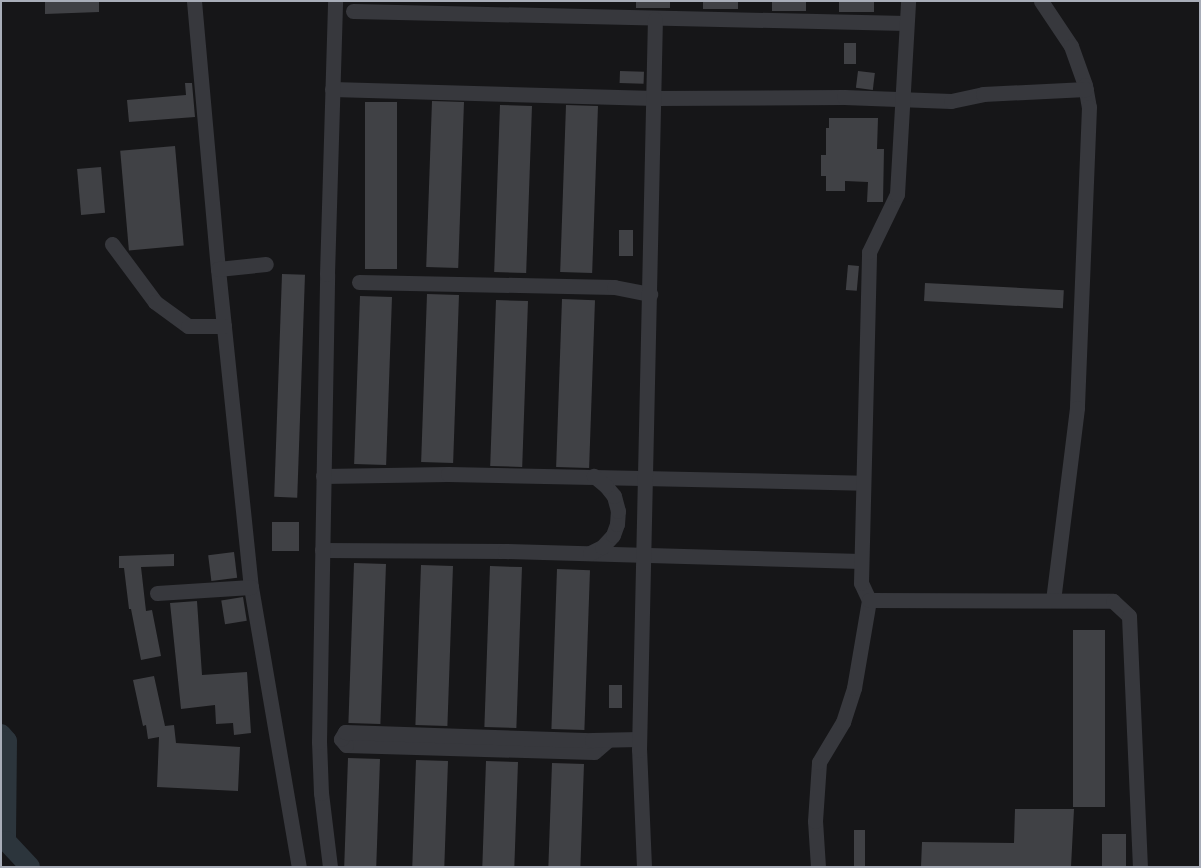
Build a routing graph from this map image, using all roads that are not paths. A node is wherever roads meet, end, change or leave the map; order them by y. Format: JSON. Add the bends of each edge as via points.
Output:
{"nodes":[{"id":1,"x":194,"y":1,"type":"edge"},
{"id":2,"x":335,"y":1,"type":"edge"},
{"id":3,"x":908,"y":1,"type":"edge"},
{"id":4,"x":1041,"y":1,"type":"edge"},
{"id":5,"x":353,"y":11,"type":"dead end"},
{"id":6,"x":655,"y":19,"type":"junction"},
{"id":7,"x":906,"y":24,"type":"junction"},
{"id":8,"x":332,"y":88,"type":"junction"},
{"id":9,"x":1086,"y":90,"type":"junction"},
{"id":10,"x":655,"y":98,"type":"junction"},
{"id":11,"x":902,"y":99,"type":"junction"},
{"id":12,"x":112,"y":244,"type":"dead end"},
{"id":13,"x":266,"y":264,"type":"dead end"},
{"id":14,"x":218,"y":269,"type":"junction"},
{"id":15,"x":359,"y":282,"type":"dead end"},
{"id":16,"x":650,"y":294,"type":"junction"},
{"id":17,"x":224,"y":326,"type":"junction"},
{"id":18,"x":323,"y":476,"type":"junction"},
{"id":19,"x":594,"y":476,"type":"junction"},
{"id":20,"x":645,"y":477,"type":"junction"},
{"id":21,"x":863,"y":483,"type":"junction"},
{"id":22,"x":322,"y":550,"type":"junction"},
{"id":23,"x":588,"y":553,"type":"junction"},
{"id":24,"x":643,"y":555,"type":"junction"},
{"id":25,"x":862,"y":561,"type":"junction"},
{"id":26,"x":251,"y":587,"type":"junction"},
{"id":27,"x":157,"y":593,"type":"dead end"},
{"id":28,"x":869,"y":600,"type":"junction"},
{"id":29,"x":1053,"y":600,"type":"junction"},
{"id":30,"x":639,"y":739,"type":"junction"},
{"id":31,"x":608,"y":740,"type":"junction"},
{"id":32,"x":299,"y":867,"type":"edge"},
{"id":33,"x":330,"y":867,"type":"edge"},
{"id":34,"x":644,"y":867,"type":"edge"},
{"id":35,"x":818,"y":867,"type":"edge"},
{"id":36,"x":1140,"y":867,"type":"edge"}],
"edges":[{"from":1,"to":14,"type":"lane"},
{"from":2,"to":8,"type":"lane"},
{"from":3,"to":7,"type":"lane"},
{"from":4,"to":9,"type":"lane","via":[[1071,46]]},
{"from":5,"to":6,"type":"lane"},
{"from":6,"to":7,"type":"lane"},
{"from":6,"to":10,"type":"lane"},
{"from":7,"to":11,"type":"lane"},
{"from":8,"to":10,"type":"lane"},
{"from":8,"to":18,"type":"lane"},
{"from":9,"to":11,"type":"lane","via":[[983,94],[952,101]]},
{"from":9,"to":29,"type":"lane","via":[[1089,107],[1087,183],[1077,408]]},
{"from":10,"to":11,"type":"lane"},
{"from":10,"to":16,"type":"lane"},
{"from":11,"to":21,"type":"lane","via":[[897,194],[869,252]]},
{"from":12,"to":17,"type":"lane","via":[[155,302],[168,312],[188,326]]},
{"from":13,"to":14,"type":"lane"},
{"from":14,"to":17,"type":"lane"},
{"from":15,"to":16,"type":"lane","via":[[614,288]]},
{"from":16,"to":20,"type":"lane"},
{"from":17,"to":26,"type":"lane"},
{"from":18,"to":19,"type":"lane"},
{"from":18,"to":22,"type":"lane"},
{"from":19,"to":20,"type":"lane"},
{"from":19,"to":23,"type":"lane","via":[[614,496],[617,524],[613,535],[602,547]]},
{"from":20,"to":21,"type":"lane"},
{"from":20,"to":24,"type":"lane"},
{"from":21,"to":25,"type":"lane"},
{"from":22,"to":23,"type":"lane"},
{"from":22,"to":33,"type":"lane","via":[[319,742]]},
{"from":23,"to":24,"type":"lane"},
{"from":24,"to":25,"type":"lane"},
{"from":24,"to":30,"type":"lane"},
{"from":25,"to":28,"type":"lane","via":[[861,583]]},
{"from":26,"to":27,"type":"lane"},
{"from":26,"to":32,"type":"lane"},
{"from":28,"to":29,"type":"lane"},
{"from":28,"to":35,"type":"lane","via":[[854,688],[843,722],[819,762]]},
{"from":29,"to":36,"type":"lane","via":[[1113,601],[1129,616]]},
{"from":30,"to":31,"type":"lane"},
{"from":30,"to":34,"type":"lane"},
{"from":31,"to":31,"type":"lane","via":[[345,732],[341,739],[346,745],[594,752]]}]}
